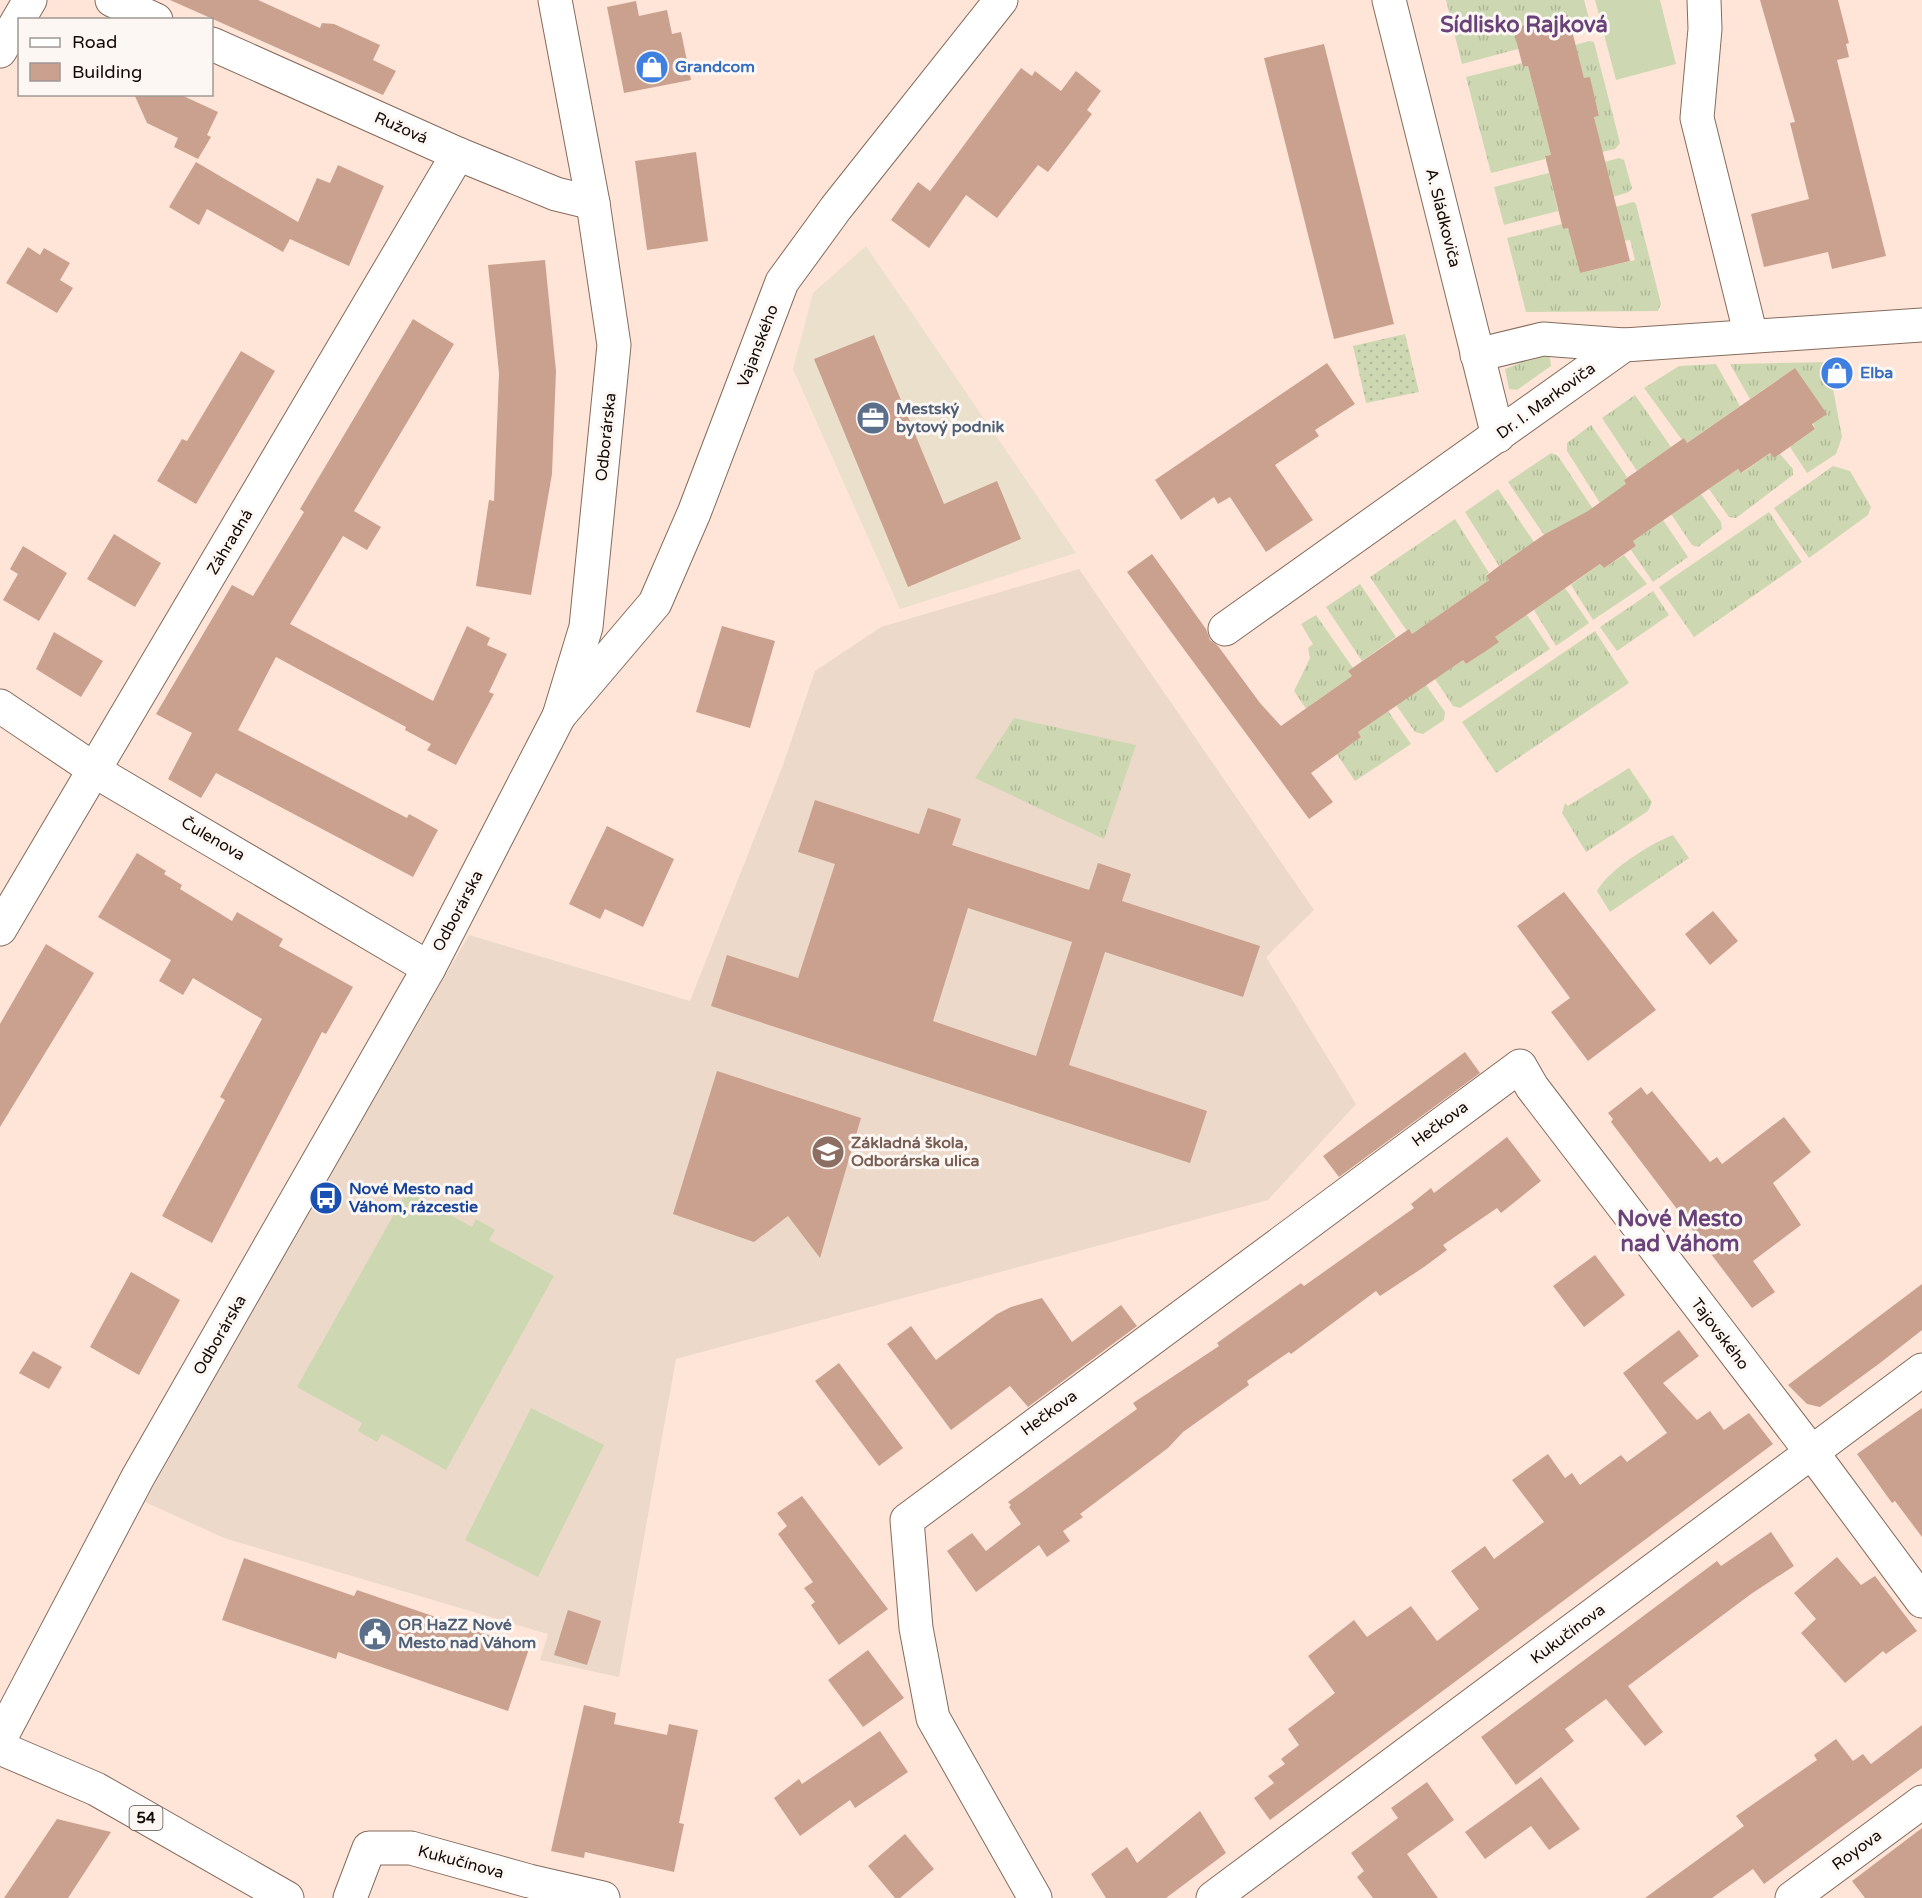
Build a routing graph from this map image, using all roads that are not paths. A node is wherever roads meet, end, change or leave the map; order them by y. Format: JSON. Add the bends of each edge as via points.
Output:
{"nodes":[{"id":1,"x":30,"y":0,"type":"edge"},
{"id":2,"x":112,"y":0,"type":"edge"},
{"id":3,"x":555,"y":0,"type":"edge"},
{"id":4,"x":1001,"y":0,"type":"edge"},
{"id":5,"x":1389,"y":0,"type":"edge"},
{"id":6,"x":1704,"y":0,"type":"edge"},
{"id":7,"x":19,"y":18,"type":"edge"},
{"id":8,"x":152,"y":18,"type":"edge"},
{"id":9,"x":18,"y":20,"type":"edge"},
{"id":10,"x":213,"y":44,"type":"edge"},
{"id":11,"x":0,"y":51,"type":"edge"},
{"id":12,"x":458,"y":154,"type":"junction"},
{"id":13,"x":593,"y":203,"type":"junction"},
{"id":14,"x":1922,"y":324,"type":"edge"},
{"id":15,"x":1751,"y":336,"type":"junction"},
{"id":16,"x":1624,"y":345,"type":"junction"},
{"id":17,"x":1476,"y":355,"type":"junction"},
{"id":18,"x":1498,"y":436,"type":"junction"},
{"id":19,"x":1225,"y":629,"type":"dead end"},
{"id":20,"x":0,"y":706,"type":"edge"},
{"id":21,"x":559,"y":716,"type":"junction"},
{"id":22,"x":96,"y":768,"type":"junction"},
{"id":23,"x":0,"y":929,"type":"edge"},
{"id":24,"x":429,"y":968,"type":"junction"},
{"id":25,"x":1520,"y":1065,"type":"joint"},
{"id":26,"x":1922,"y":1370,"type":"edge"},
{"id":27,"x":1811,"y":1452,"type":"junction"},
{"id":28,"x":1922,"y":1601,"type":"edge"},
{"id":29,"x":0,"y":1739,"type":"edge"},
{"id":30,"x":0,"y":1748,"type":"edge"},
{"id":31,"x":1922,"y":1802,"type":"edge"},
{"id":32,"x":286,"y":1898,"type":"edge"},
{"id":33,"x":350,"y":1898,"type":"edge"},
{"id":34,"x":603,"y":1898,"type":"edge"},
{"id":35,"x":1035,"y":1898,"type":"edge"},
{"id":36,"x":1213,"y":1898,"type":"edge"},
{"id":37,"x":1792,"y":1898,"type":"edge"}],
"edges":[{"from":1,"to":7,"type":"street"},
{"from":2,"to":8,"type":"street"},
{"from":3,"to":13,"type":"street","name":"Odborárska"},
{"from":4,"to":21,"type":"street","name":"Vajanského","via":[[782,282],[694,513],[655,603]]},
{"from":5,"to":17,"type":"street","name":"A. Sládkoviča"},
{"from":6,"to":15,"type":"street","via":[[1697,118]]},
{"from":9,"to":11,"type":"street"},
{"from":10,"to":12,"type":"street","name":"Ružová"},
{"from":12,"to":13,"type":"street","name":"Ružová","via":[[556,194]]},
{"from":12,"to":22,"type":"street","name":"Záhradná"},
{"from":13,"to":21,"type":"street","name":"Odborárska","via":[[614,345],[612,384],[586,627]]},
{"from":14,"to":15,"type":"street"},
{"from":15,"to":16,"type":"street"},
{"from":16,"to":17,"type":"street","via":[[1543,339]]},
{"from":16,"to":18,"type":"street","name":"Dr. I. Markoviča"},
{"from":17,"to":18,"type":"street","name":"A. Sládkoviča"},
{"from":18,"to":19,"type":"street","name":"Dr. I. Markoviča"},
{"from":20,"to":22,"type":"street","name":"Čulenova"},
{"from":21,"to":24,"type":"street","name":"Odborárska"},
{"from":22,"to":23,"type":"street","name":"Záhradná"},
{"from":22,"to":24,"type":"street","name":"Čulenova","via":[[110,780]]},
{"from":24,"to":29,"type":"street","name":"Odborárska","via":[[138,1477]]},
{"from":25,"to":27,"type":"street","name":"Tajovského","via":[[1532,1087]]},
{"from":25,"to":35,"type":"street","name":"Hečkova","via":[[907,1520],[916,1628],[933,1718]]},
{"from":26,"to":27,"type":"street","name":"Kukučínova"},
{"from":27,"to":28,"type":"street","name":"Tajovského"},
{"from":27,"to":36,"type":"street","name":"Kukučínova"},
{"from":30,"to":32,"type":"street","number":"54","via":[[96,1790]]},
{"from":31,"to":37,"type":"street","name":"Royova"},
{"from":33,"to":34,"type":"street","name":"Kukučínova","via":[[369,1848],[411,1848]]}]}
